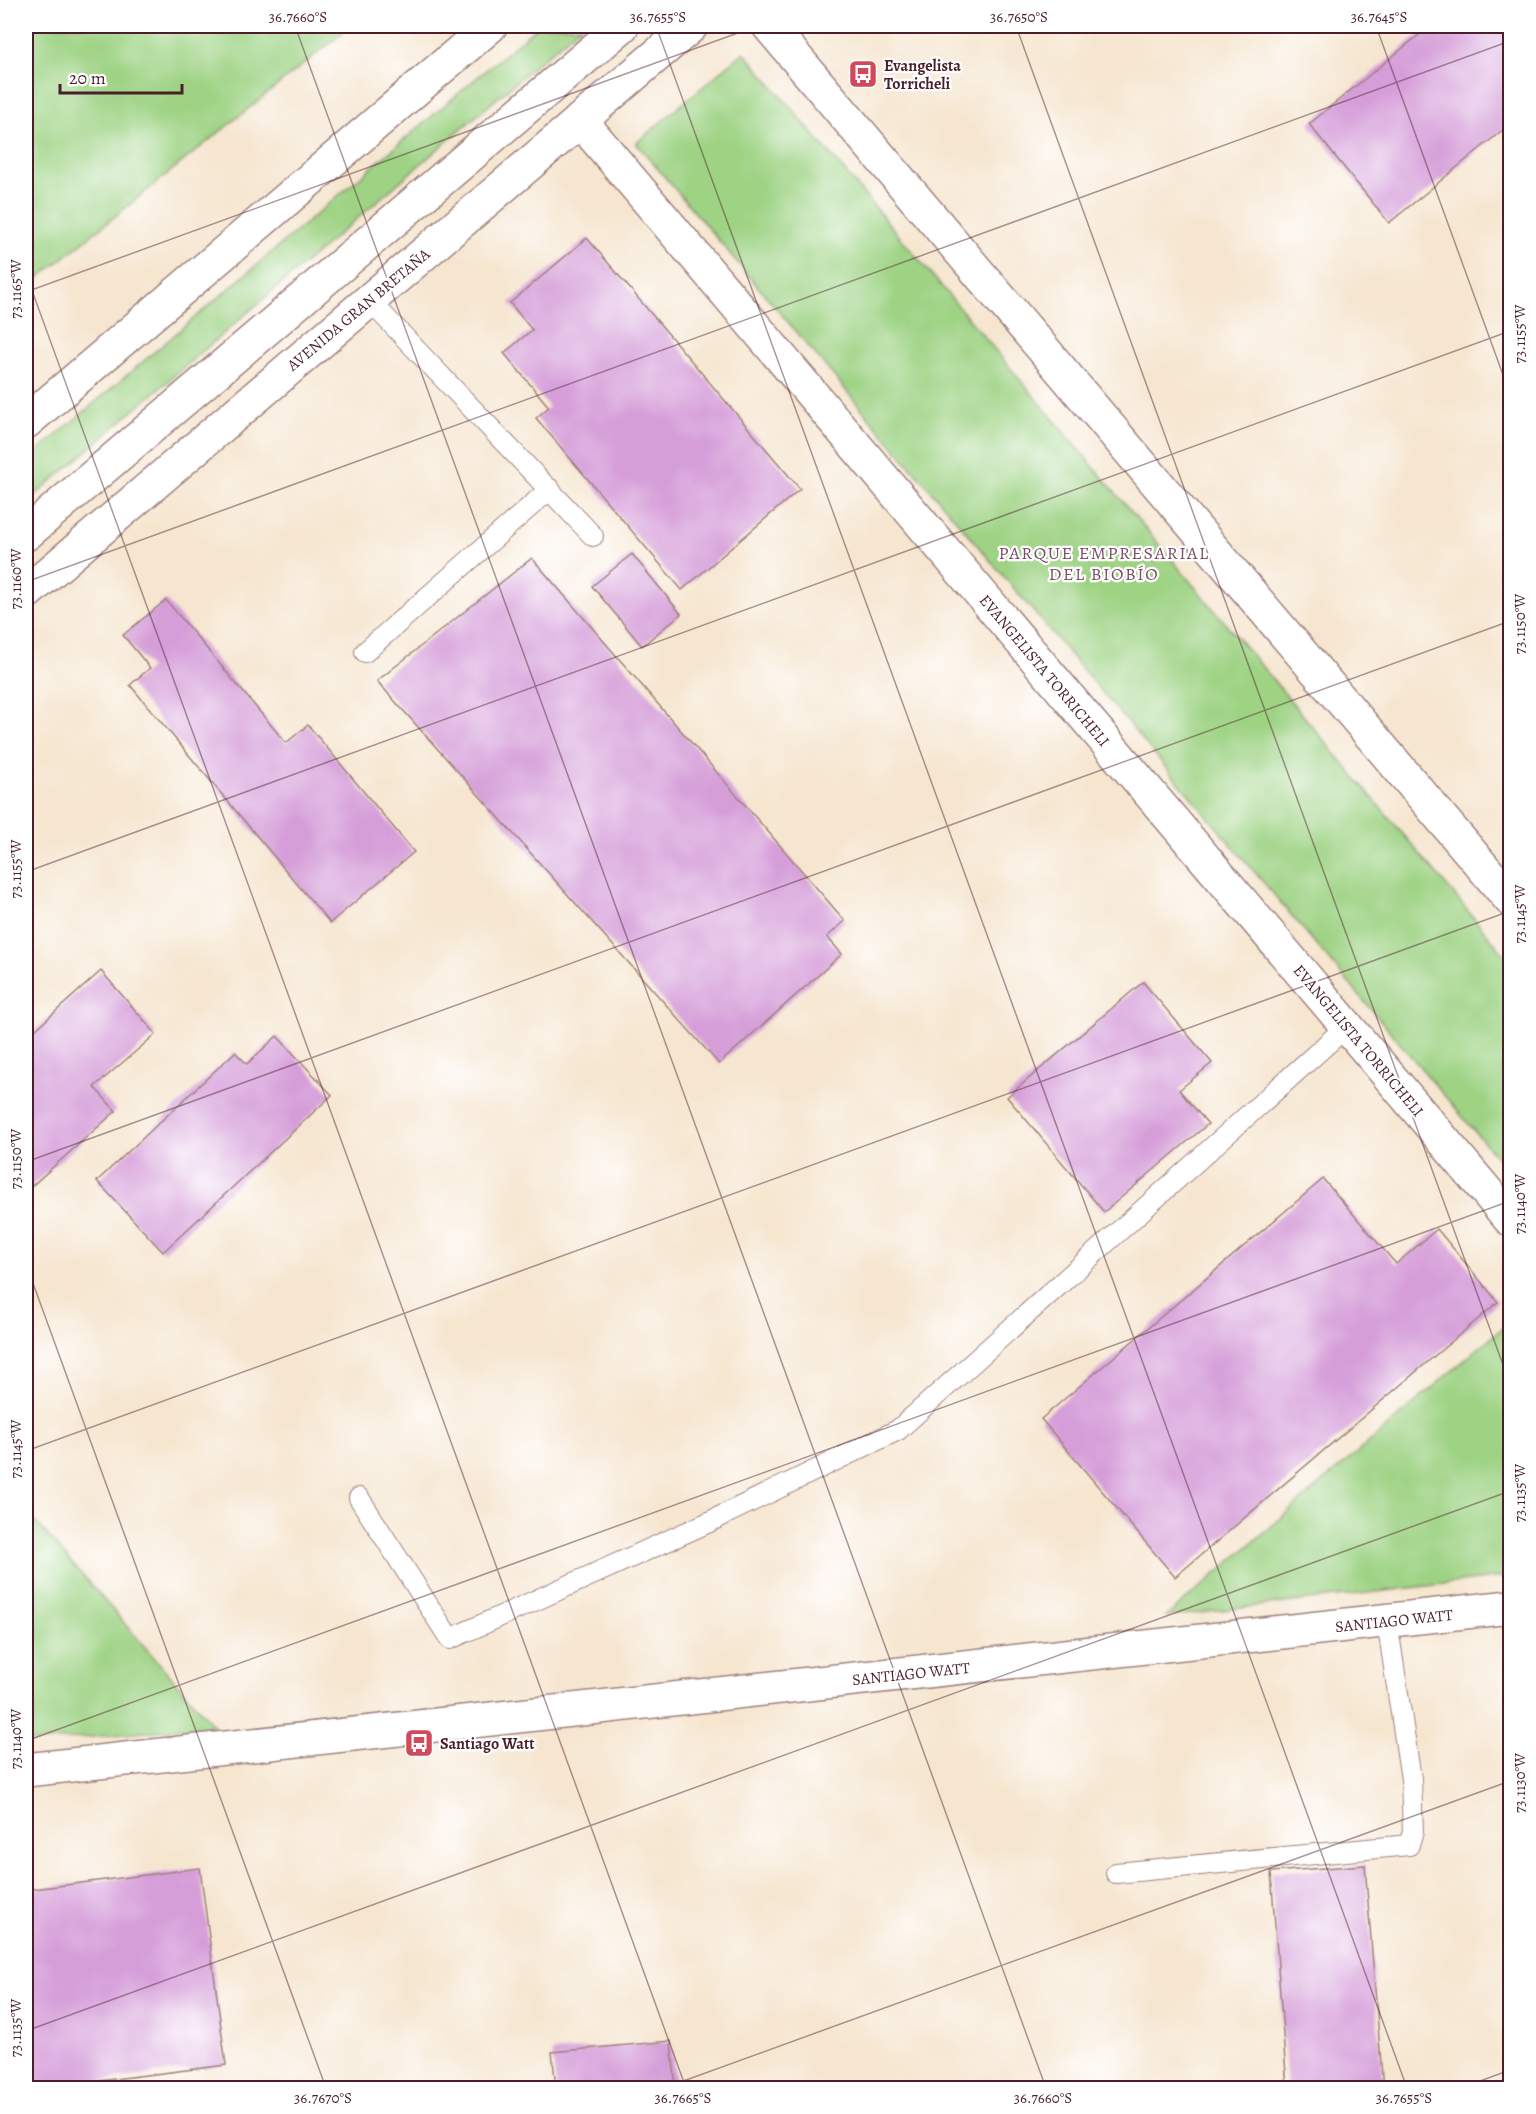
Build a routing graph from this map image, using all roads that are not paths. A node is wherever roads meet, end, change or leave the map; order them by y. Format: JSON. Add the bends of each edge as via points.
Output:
{"nodes":[{"id":1,"x":490,"y":26,"type":"edge"},
{"id":2,"x":622,"y":26,"type":"edge"},
{"id":3,"x":691,"y":26,"type":"edge"},
{"id":4,"x":769,"y":26,"type":"edge"},
{"id":5,"x":580,"y":120,"type":"junction"},
{"id":6,"x":369,"y":300,"type":"junction"},
{"id":7,"x":26,"y":422,"type":"edge"},
{"id":8,"x":550,"y":489,"type":"junction"},
{"id":9,"x":26,"y":534,"type":"edge"},
{"id":10,"x":593,"y":536,"type":"dead end"},
{"id":11,"x":26,"y":593,"type":"edge"},
{"id":12,"x":365,"y":652,"type":"dead end"},
{"id":13,"x":1510,"y":899,"type":"edge"},
{"id":14,"x":1347,"y":1026,"type":"junction"},
{"id":15,"x":1510,"y":1219,"type":"edge"},
{"id":16,"x":359,"y":1498,"type":"dead end"},
{"id":17,"x":1510,"y":1607,"type":"edge"},
{"id":18,"x":1387,"y":1621,"type":"junction"},
{"id":19,"x":26,"y":1770,"type":"edge"},
{"id":20,"x":1116,"y":1873,"type":"dead end"}],
"edges":[{"from":1,"to":7,"type":"street"},
{"from":2,"to":9,"type":"street"},
{"from":3,"to":5,"type":"street","name":"AVENIDA GRAN BRETAÑA"},
{"from":4,"to":13,"type":"street"},
{"from":5,"to":6,"type":"street","name":"AVENIDA GRAN BRETAÑA"},
{"from":5,"to":14,"type":"street","name":"EVANGELISTA TORRICHELI"},
{"from":6,"to":8,"type":"lane"},
{"from":6,"to":11,"type":"street","name":"AVENIDA GRAN BRETAÑA"},
{"from":8,"to":10,"type":"lane"},
{"from":8,"to":12,"type":"lane"},
{"from":14,"to":15,"type":"street","name":"EVANGELISTA TORRICHELI"},
{"from":14,"to":16,"type":"lane","via":[[898,1430],[707,1523],[450,1639]]},
{"from":17,"to":18,"type":"street","name":"SANTIAGO WATT"},
{"from":18,"to":19,"type":"street","name":"SANTIAGO WATT"},
{"from":18,"to":20,"type":"lane","via":[[1410,1779],[1413,1832],[1409,1845]]}]}
